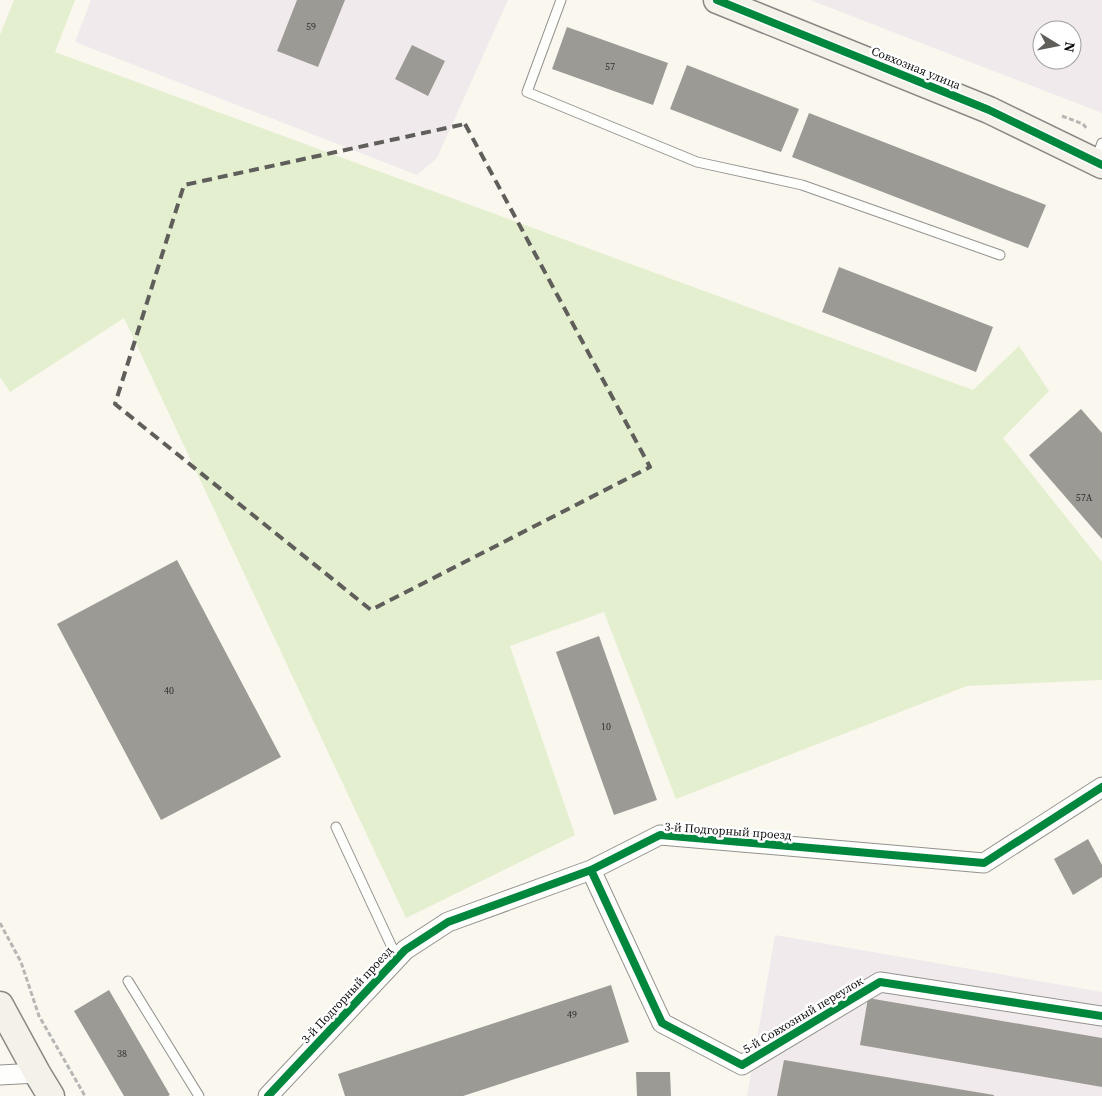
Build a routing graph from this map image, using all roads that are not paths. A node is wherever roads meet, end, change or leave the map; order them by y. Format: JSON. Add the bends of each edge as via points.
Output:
{"nodes":[{"id":1,"x":561,"y":0,"type":"edge"},
{"id":2,"x":717,"y":0,"type":"edge"},
{"id":3,"x":1100,"y":156,"type":"edge"},
{"id":4,"x":1000,"y":255,"type":"dead end"},
{"id":5,"x":1102,"y":788,"type":"edge"},
{"id":6,"x":336,"y":827,"type":"dead end"},
{"id":7,"x":591,"y":870,"type":"junction"},
{"id":8,"x":397,"y":958,"type":"junction"},
{"id":9,"x":128,"y":981,"type":"dead end"},
{"id":10,"x":0,"y":1005,"type":"edge"},
{"id":11,"x":1102,"y":1016,"type":"edge"},
{"id":12,"x":37,"y":1073,"type":"junction"},
{"id":13,"x":0,"y":1075,"type":"edge"},
{"id":14,"x":51,"y":1096,"type":"edge"},
{"id":15,"x":200,"y":1096,"type":"edge"},
{"id":16,"x":268,"y":1096,"type":"edge"}],
"edges":[{"from":1,"to":4,"type":"lane","via":[[527,92],[698,162],[802,185]]},
{"from":2,"to":3,"type":"street","name":"Совхозная улица"},
{"from":5,"to":7,"type":"street","name":"3-й Подгорный проезд","via":[[984,863],[660,835]]},
{"from":6,"to":8,"type":"lane"},
{"from":7,"to":8,"type":"street","name":"3-й Подгорный проезд","via":[[448,922]]},
{"from":7,"to":11,"type":"street","name":"5-й Совхозный переулок","via":[[662,1023],[742,1065],[880,982]]},
{"from":8,"to":16,"type":"street","name":"3-й Подгорный проезд"},
{"from":9,"to":15,"type":"lane"},
{"from":10,"to":12,"type":"street"},
{"from":12,"to":13,"type":"street"},
{"from":12,"to":14,"type":"street"}]}
